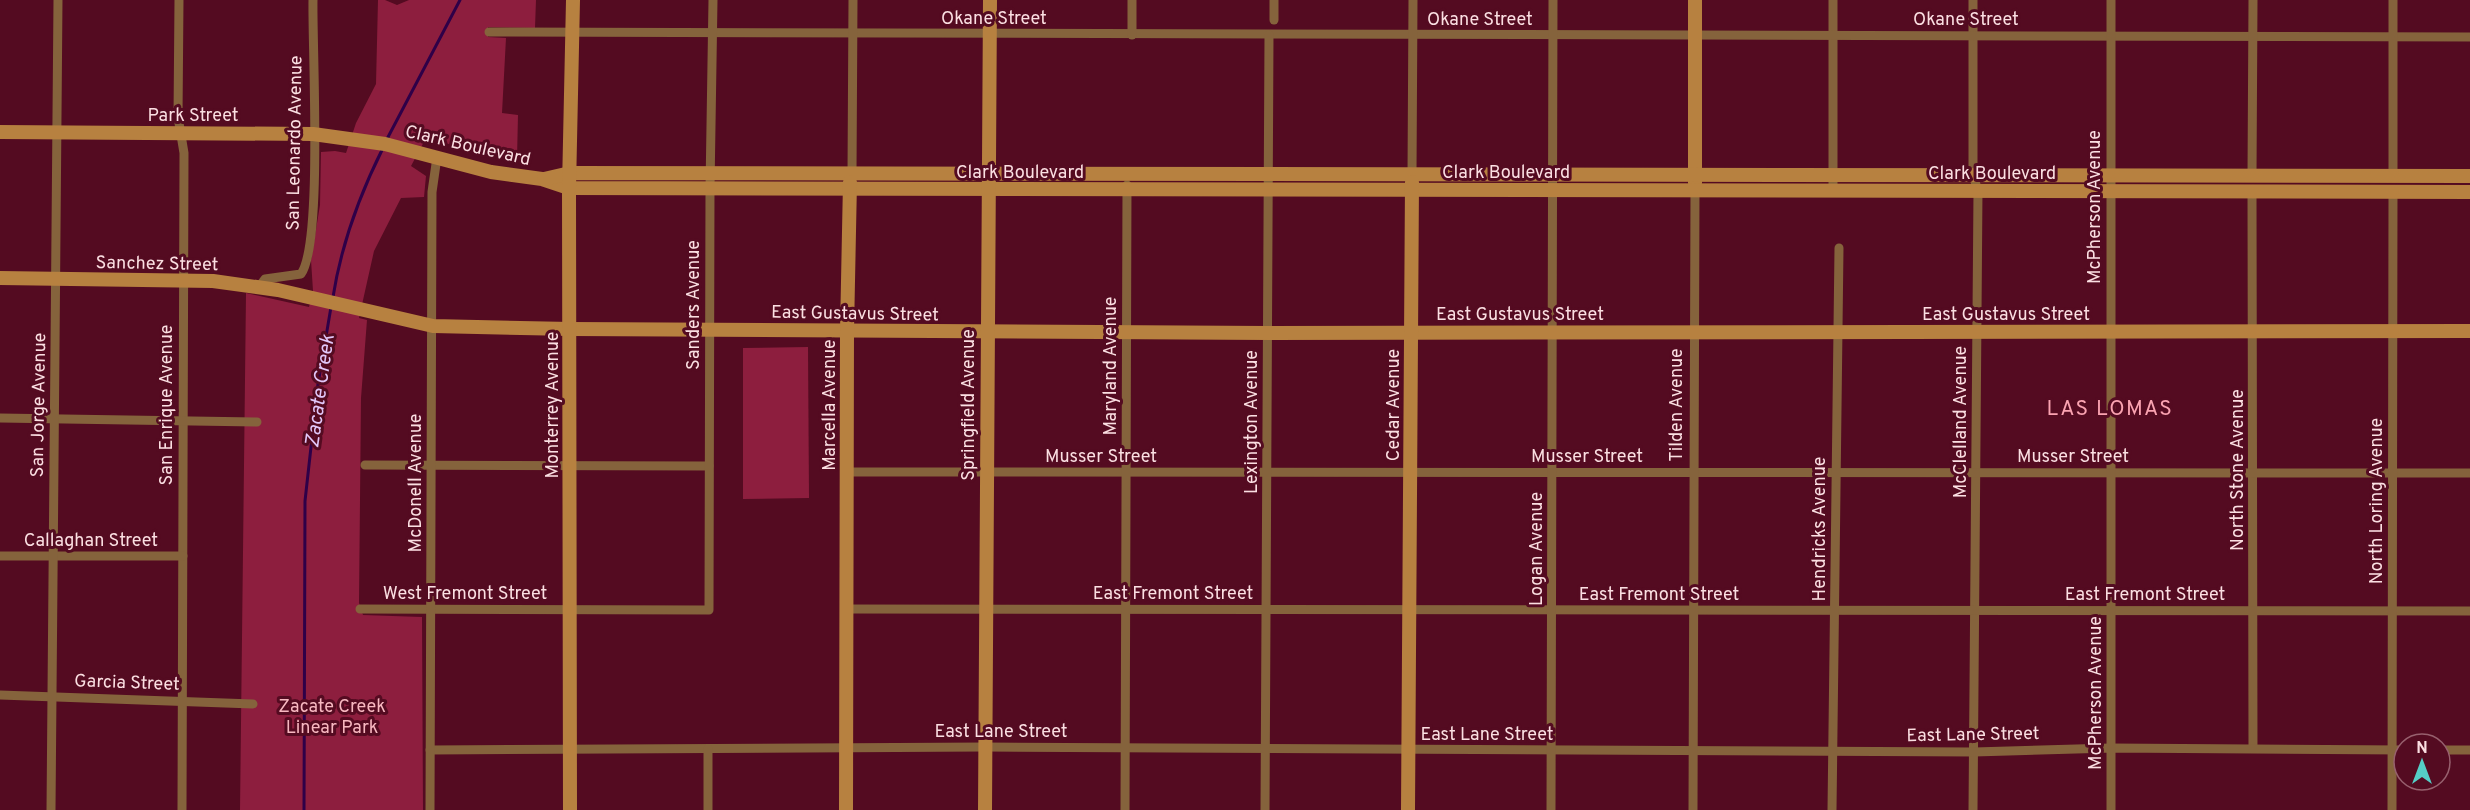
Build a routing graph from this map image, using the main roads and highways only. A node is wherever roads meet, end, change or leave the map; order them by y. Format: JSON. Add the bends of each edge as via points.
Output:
{"nodes":[{"id":1,"x":573,"y":0,"type":"edge"},
{"id":2,"x":990,"y":0,"type":"edge"},
{"id":3,"x":1695,"y":0,"type":"edge"},
{"id":4,"x":0,"y":132,"type":"edge"},
{"id":5,"x":385,"y":144,"type":"joint"},
{"id":6,"x":570,"y":173,"type":"junction"},
{"id":7,"x":852,"y":173,"type":"junction"},
{"id":8,"x":987,"y":173,"type":"junction"},
{"id":9,"x":1412,"y":174,"type":"junction"},
{"id":10,"x":1695,"y":174,"type":"junction"},
{"id":11,"x":2470,"y":176,"type":"edge"},
{"id":12,"x":542,"y":179,"type":"junction"},
{"id":13,"x":569,"y":188,"type":"junction"},
{"id":14,"x":848,"y":190,"type":"junction"},
{"id":15,"x":987,"y":190,"type":"junction"},
{"id":16,"x":1412,"y":190,"type":"junction"},
{"id":17,"x":1695,"y":191,"type":"junction"},
{"id":18,"x":2470,"y":192,"type":"edge"},
{"id":19,"x":0,"y":278,"type":"edge"},
{"id":20,"x":433,"y":326,"type":"joint"},
{"id":21,"x":571,"y":329,"type":"junction"},
{"id":22,"x":847,"y":331,"type":"junction"},
{"id":23,"x":2470,"y":331,"type":"edge"},
{"id":24,"x":986,"y":332,"type":"junction"},
{"id":25,"x":1411,"y":333,"type":"junction"},
{"id":26,"x":570,"y":810,"type":"edge"},
{"id":27,"x":846,"y":810,"type":"edge"},
{"id":28,"x":985,"y":810,"type":"edge"},
{"id":29,"x":1408,"y":810,"type":"edge"}],
"edges":[{"from":1,"to":6,"type":"main road","name":"Monterrey Avenue"},
{"from":2,"to":8,"type":"main road","name":"Springfield Avenue"},
{"from":3,"to":10,"type":"main road","name":"Tilden Avenue"},
{"from":4,"to":5,"type":"main road","name":"Park Street","via":[[313,134]]},
{"from":5,"to":12,"type":"main road","name":"Clark Boulevard","via":[[491,172]]},
{"from":6,"to":7,"type":"main road","name":"Clark Boulevard"},
{"from":6,"to":12,"type":"main road","name":"Clark Boulevard"},
{"from":6,"to":13,"type":"main road","name":"Monterrey Avenue"},
{"from":7,"to":8,"type":"main road","name":"Clark Boulevard"},
{"from":7,"to":14,"type":"main road","name":"Marcella Avenue"},
{"from":8,"to":9,"type":"main road","name":"Clark Boulevard"},
{"from":8,"to":15,"type":"main road","name":"Springfield Avenue"},
{"from":9,"to":10,"type":"main road","name":"Clark Boulevard"},
{"from":9,"to":16,"type":"main road","name":"Cedar Avenue"},
{"from":10,"to":11,"type":"main road","name":"Clark Boulevard"},
{"from":10,"to":17,"type":"main road","name":"Tilden Avenue"},
{"from":12,"to":13,"type":"main road","name":"Clark Boulevard"},
{"from":13,"to":14,"type":"main road","name":"Clark Boulevard"},
{"from":13,"to":21,"type":"main road","name":"Monterrey Avenue"},
{"from":14,"to":15,"type":"main road","name":"Clark Boulevard"},
{"from":14,"to":22,"type":"main road","name":"Marcella Avenue"},
{"from":15,"to":16,"type":"main road","name":"Clark Boulevard"},
{"from":15,"to":24,"type":"main road","name":"Springfield Avenue"},
{"from":16,"to":17,"type":"main road","name":"Clark Boulevard"},
{"from":16,"to":25,"type":"main road","name":"Cedar Avenue"},
{"from":17,"to":18,"type":"main road","name":"Clark Boulevard"},
{"from":19,"to":20,"type":"main road","name":"Sanchez Street","via":[[183,280],[259,287]]},
{"from":20,"to":21,"type":"main road","name":"East Gustavus Street"},
{"from":21,"to":22,"type":"main road","name":"East Gustavus Street"},
{"from":21,"to":26,"type":"main road","name":"Monterrey Avenue"},
{"from":22,"to":24,"type":"main road","name":"East Gustavus Street"},
{"from":22,"to":27,"type":"main road","name":"Marcella Avenue"},
{"from":23,"to":25,"type":"main road","name":"East Gustavus Street"},
{"from":24,"to":25,"type":"main road","name":"East Gustavus Street"},
{"from":24,"to":28,"type":"main road","name":"Springfield Avenue"},
{"from":25,"to":29,"type":"main road","name":"Cedar Avenue"}]}
